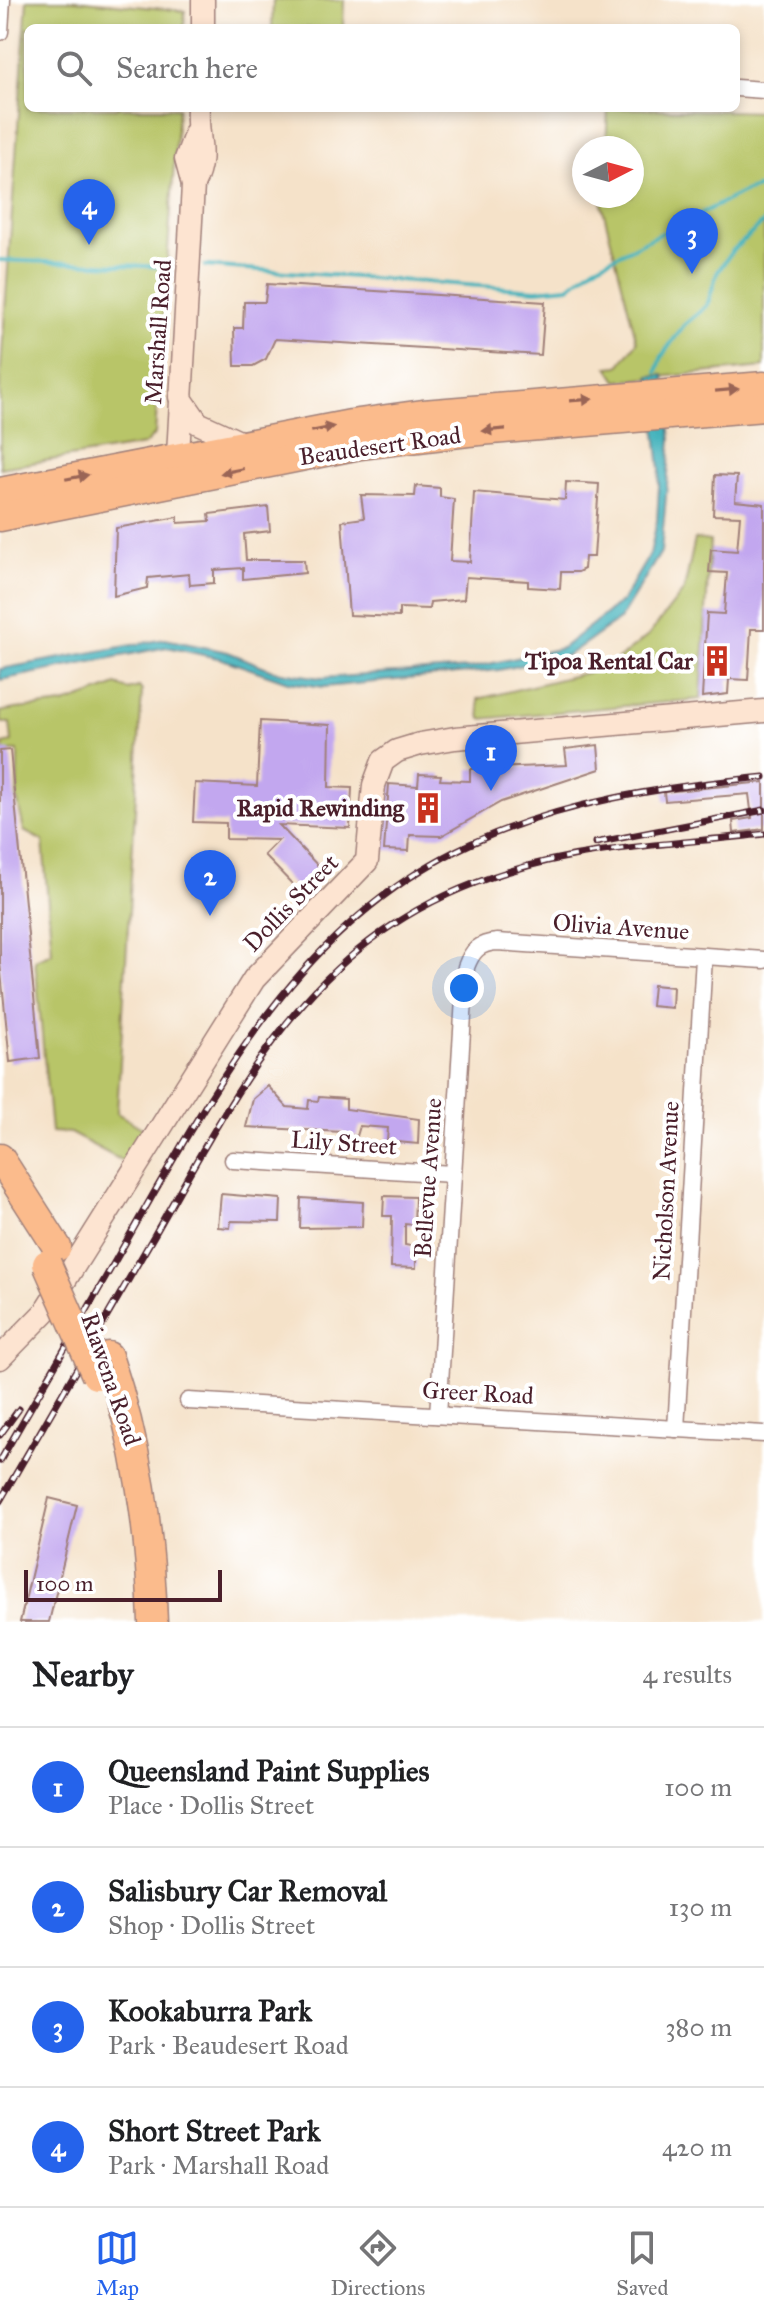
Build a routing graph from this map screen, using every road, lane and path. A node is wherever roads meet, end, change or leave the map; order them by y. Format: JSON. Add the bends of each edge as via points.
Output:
{"nodes":[{"id":1,"x":2,"y":0,"type":"edge"},
{"id":2,"x":203,"y":0,"type":"edge"},
{"id":3,"x":203,"y":24,"type":"edge"},
{"id":4,"x":0,"y":32,"type":"edge"},
{"id":5,"x":740,"y":88,"type":"edge"},
{"id":6,"x":764,"y":90,"type":"edge"},
{"id":7,"x":198,"y":112,"type":"edge"},
{"id":8,"x":764,"y":386,"type":"edge"},
{"id":9,"x":180,"y":397,"type":"junction"},
{"id":10,"x":690,"y":403,"type":"junction"},
{"id":11,"x":764,"y":407,"type":"edge"},
{"id":12,"x":627,"y":408,"type":"junction"},
{"id":13,"x":246,"y":445,"type":"junction"},
{"id":14,"x":177,"y":470,"type":"junction"},
{"id":15,"x":0,"y":492,"type":"edge"},
{"id":16,"x":0,"y":517,"type":"edge"},
{"id":17,"x":764,"y":711,"type":"edge"},
{"id":18,"x":477,"y":948,"type":"joint"},
{"id":19,"x":704,"y":957,"type":"junction"},
{"id":20,"x":764,"y":960,"type":"edge"},
{"id":21,"x":0,"y":1158,"type":"edge"},
{"id":22,"x":233,"y":1160,"type":"dead end"},
{"id":23,"x":452,"y":1174,"type":"junction"},
{"id":24,"x":0,"y":1189,"type":"edge"},
{"id":25,"x":52,"y":1255,"type":"junction"},
{"id":26,"x":0,"y":1358,"type":"edge"},
{"id":27,"x":102,"y":1365,"type":"junction"},
{"id":28,"x":188,"y":1401,"type":"dead end"},
{"id":29,"x":438,"y":1415,"type":"junction"},
{"id":30,"x":676,"y":1429,"type":"junction"},
{"id":31,"x":764,"y":1434,"type":"edge"},
{"id":32,"x":137,"y":1622,"type":"edge"},
{"id":33,"x":153,"y":1622,"type":"edge"}],
"edges":[{"from":1,"to":4,"type":"street"},
{"from":2,"to":3,"type":"street"},
{"from":5,"to":6,"type":"street"},
{"from":7,"to":9,"type":"street","name":"Marshall Road","via":[[186,159],[193,185]]},
{"from":10,"to":8,"type":"highway","name":"Beaudesert Road","one_way":true},
{"from":9,"to":13,"type":"street","via":[[198,423]]},
{"from":9,"to":14,"type":"street","name":"Marshall Road"},
{"from":10,"to":11,"type":"highway","name":"Beaudesert Road"},
{"from":10,"to":12,"type":"highway","name":"Beaudesert Road"},
{"from":13,"to":12,"type":"highway","name":"Beaudesert Road","one_way":true,"via":[[423,414]]},
{"from":12,"to":14,"type":"highway","name":"Beaudesert Road","one_way":true},
{"from":13,"to":14,"type":"highway","name":"Beaudesert Road"},
{"from":15,"to":14,"type":"highway","name":"Beaudesert Road","one_way":true},
{"from":14,"to":16,"type":"highway","name":"Beaudesert Road"},
{"from":17,"to":26,"type":"street","name":"Dollis Street","via":[[455,738],[388,757],[376,773],[367,861],[254,979],[96,1236],[45,1312]]},
{"from":18,"to":19,"type":"street","name":"Olivia Avenue","via":[[497,942]]},
{"from":18,"to":23,"type":"street","name":"Bellevue Avenue","via":[[466,967]]},
{"from":19,"to":20,"type":"street","name":"Olivia Avenue"},
{"from":19,"to":30,"type":"street","name":"Nicholson Avenue"},
{"from":21,"to":25,"type":"highway","name":"Riawena Road"},
{"from":22,"to":23,"type":"street","name":"Lily Street"},
{"from":23,"to":29,"type":"street","name":"Bellevue Avenue"},
{"from":24,"to":25,"type":"highway","name":"Riawena Road"},
{"from":25,"to":27,"type":"highway","name":"Riawena Road","bridge":true},
{"from":27,"to":32,"type":"highway","name":"Riawena Road","via":[[125,1485]]},
{"from":27,"to":33,"type":"highway","name":"Riawena Road","via":[[127,1417],[142,1483]]},
{"from":28,"to":29,"type":"street","name":"Greer Road"},
{"from":29,"to":30,"type":"street","name":"Greer Road"},
{"from":30,"to":31,"type":"street","name":"Greer Road"}]}
